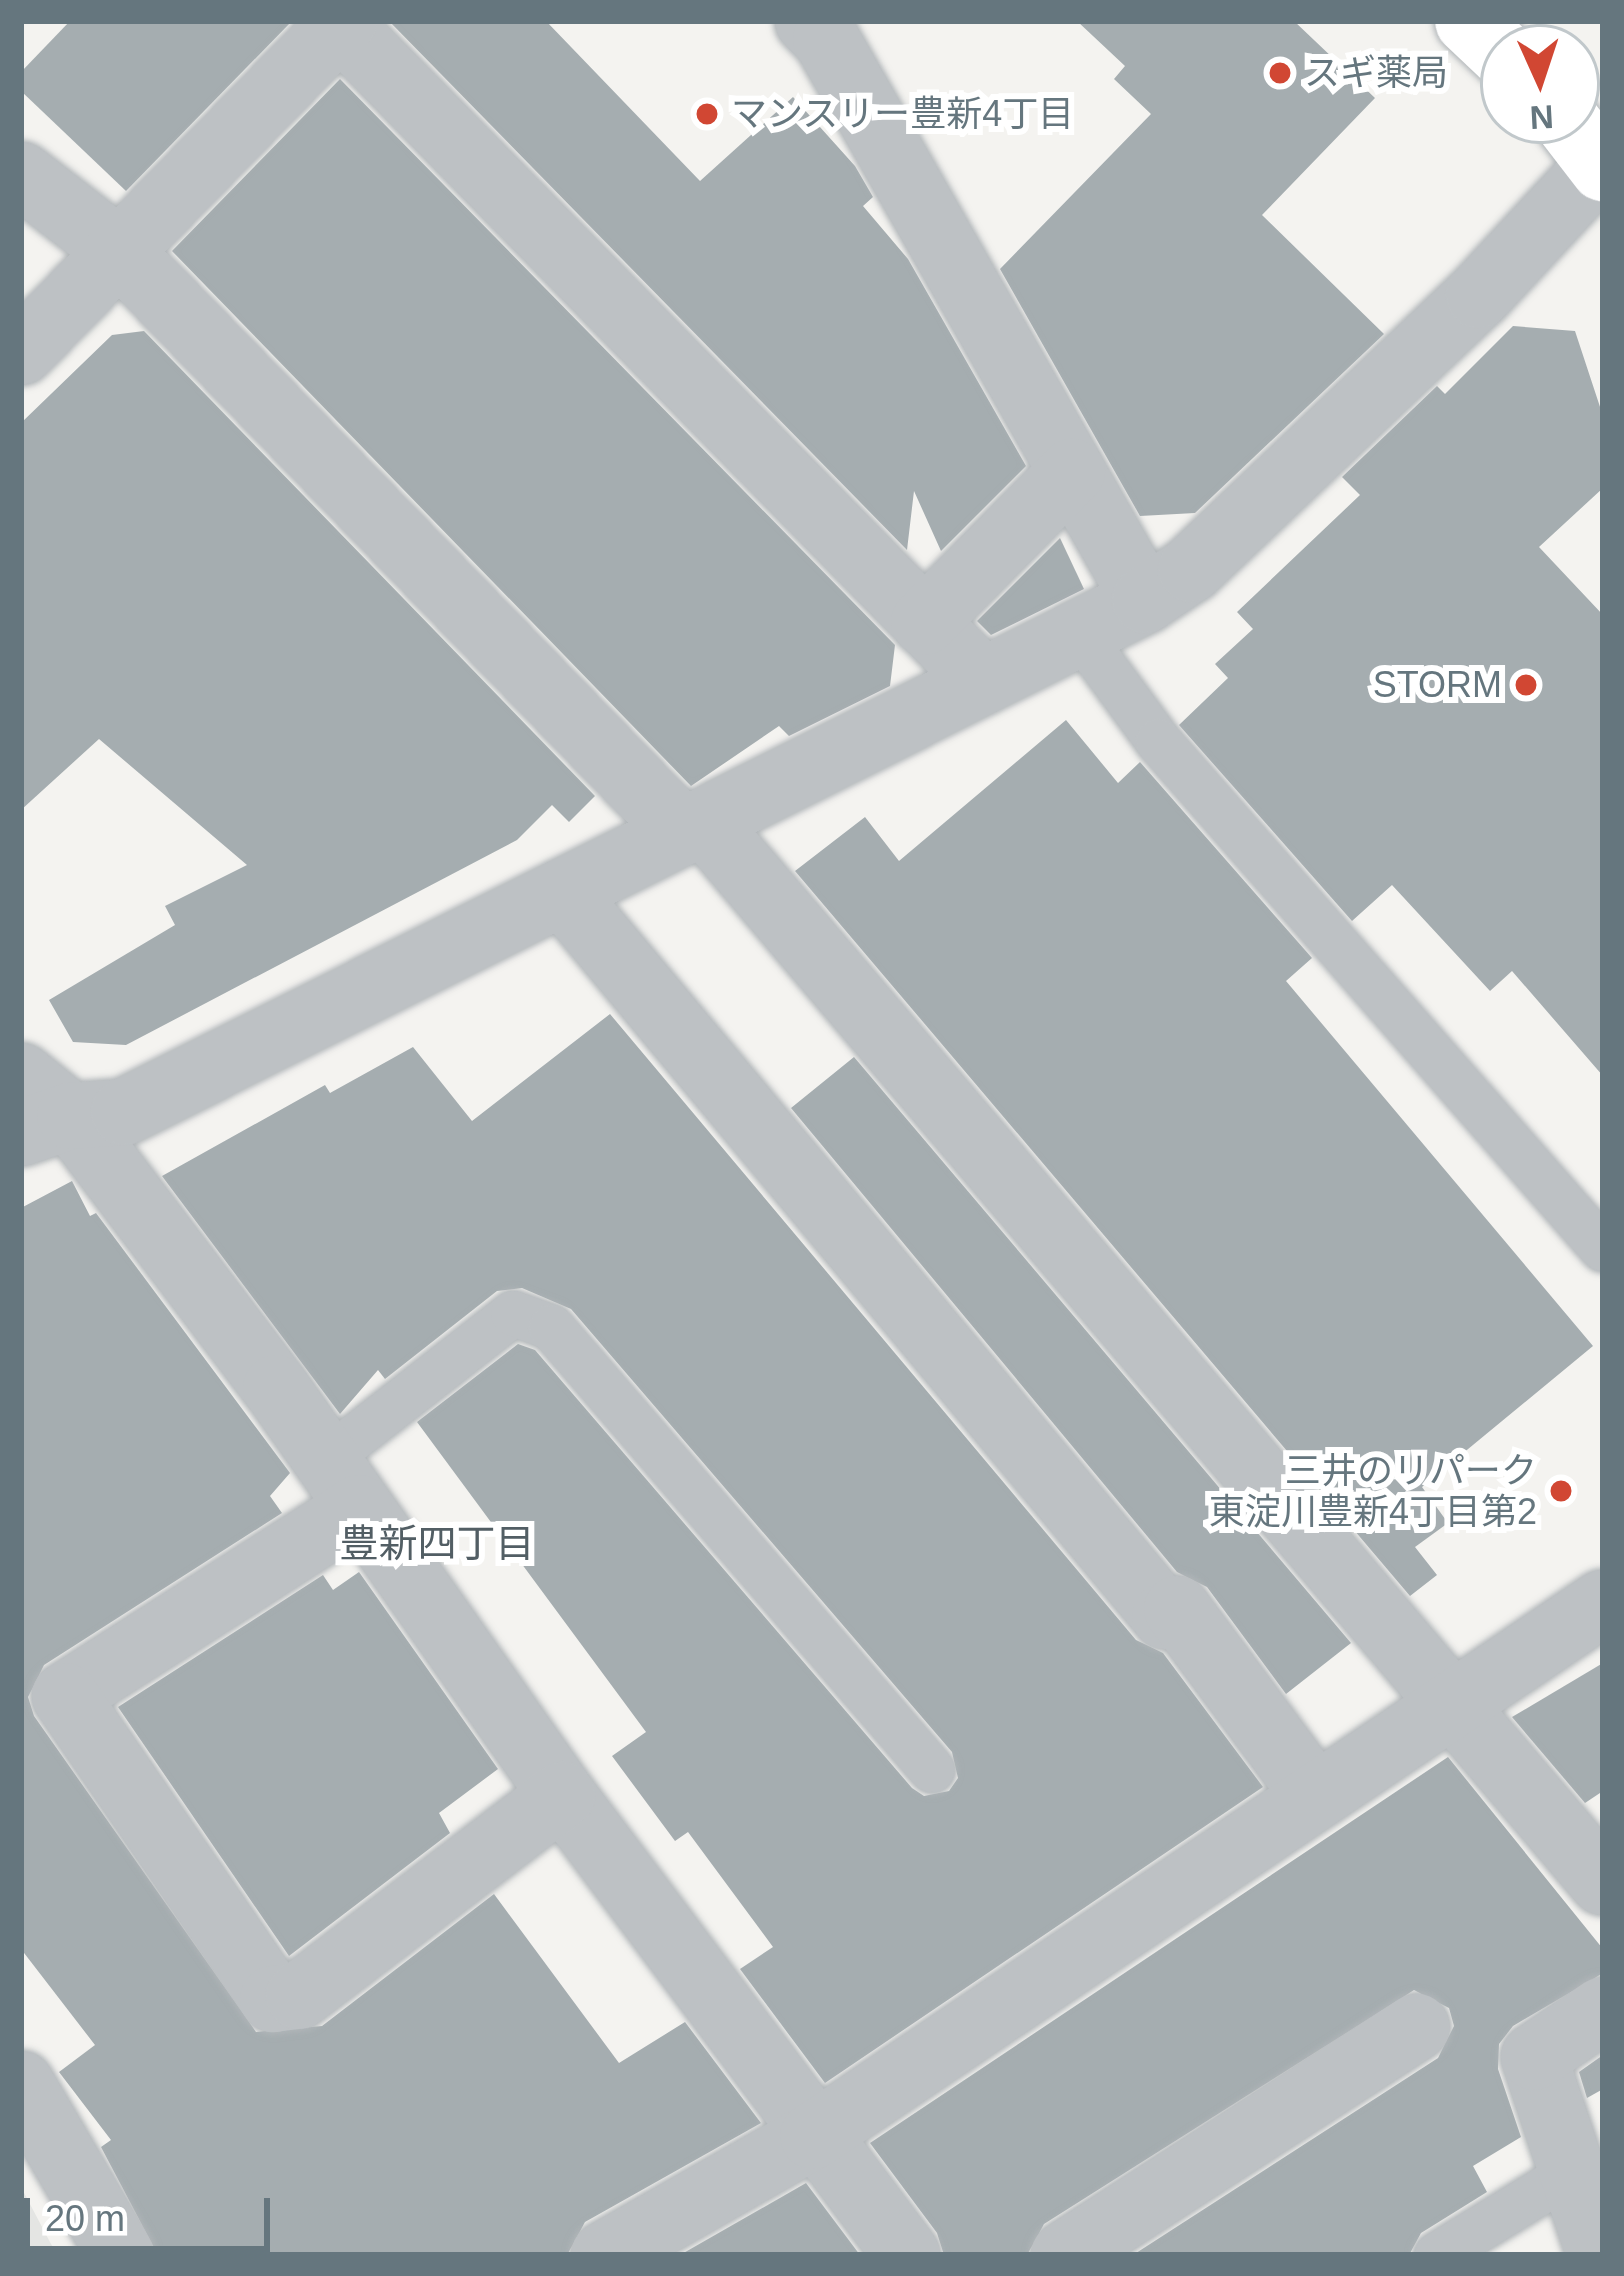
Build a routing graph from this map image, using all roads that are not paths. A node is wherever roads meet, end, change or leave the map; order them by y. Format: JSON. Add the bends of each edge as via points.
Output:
{"nodes":[{"id":1,"x":808,"y":21,"type":"edge"},
{"id":2,"x":342,"y":23,"type":"edge"},
{"id":3,"x":1593,"y":153,"type":"edge"},
{"id":4,"x":21,"y":175,"type":"edge"},
{"id":5,"x":119,"y":251,"type":"junction"},
{"id":6,"x":21,"y":352,"type":"edge"},
{"id":7,"x":1072,"y":472,"type":"junction"},
{"id":8,"x":1145,"y":601,"type":"junction"},
{"id":9,"x":924,"y":622,"type":"junction"},
{"id":10,"x":1079,"y":633,"type":"junction"},
{"id":11,"x":983,"y":681,"type":"junction"},
{"id":12,"x":694,"y":827,"type":"junction"},
{"id":13,"x":562,"y":892,"type":"junction"},
{"id":14,"x":37,"y":1108,"type":"edge"},
{"id":15,"x":1603,"y":1250,"type":"edge"},
{"id":16,"x":342,"y":1484,"type":"junction"},
{"id":17,"x":1603,"y":1603,"type":"edge"},
{"id":18,"x":1450,"y":1701,"type":"junction"},
{"id":19,"x":932,"y":1771,"type":"dead end"},
{"id":20,"x":1313,"y":1794,"type":"junction"},
{"id":21,"x":562,"y":1795,"type":"junction"},
{"id":22,"x":1603,"y":1882,"type":"edge"},
{"id":23,"x":1603,"y":2010,"type":"edge"},
{"id":24,"x":1417,"y":2026,"type":"dead end"},
{"id":25,"x":21,"y":2084,"type":"edge"},
{"id":26,"x":813,"y":2136,"type":"junction"},
{"id":27,"x":1570,"y":2173,"type":"junction"},
{"id":28,"x":121,"y":2255,"type":"edge"},
{"id":29,"x":604,"y":2255,"type":"edge"},
{"id":30,"x":907,"y":2255,"type":"edge"},
{"id":31,"x":1064,"y":2255,"type":"edge"},
{"id":32,"x":1436,"y":2255,"type":"edge"},
{"id":33,"x":1600,"y":2255,"type":"edge"}],
"edges":[{"from":1,"to":7,"type":"street","via":[[826,39]]},
{"from":2,"to":5,"type":"street"},
{"from":2,"to":9,"type":"street"},
{"from":3,"to":8,"type":"street","via":[[1479,295],[1191,569]]},
{"from":4,"to":5,"type":"street"},
{"from":5,"to":6,"type":"street"},
{"from":5,"to":12,"type":"street"},
{"from":7,"to":8,"type":"street"},
{"from":7,"to":9,"type":"street"},
{"from":8,"to":10,"type":"street"},
{"from":9,"to":11,"type":"street"},
{"from":10,"to":11,"type":"street"},
{"from":10,"to":15,"type":"lane","via":[[1158,741]]},
{"from":11,"to":12,"type":"street"},
{"from":12,"to":13,"type":"street"},
{"from":12,"to":18,"type":"street"},
{"from":13,"to":14,"type":"street","via":[[124,1112]]},
{"from":13,"to":20,"type":"street","via":[[1166,1616],[1178,1609]]},
{"from":14,"to":16,"type":"street"},
{"from":16,"to":19,"type":"lane","via":[[513,1313],[551,1327]]},
{"from":16,"to":21,"type":"street"},
{"from":16,"to":21,"type":"street","via":[[65,1696],[273,1999],[299,1996]]},
{"from":17,"to":18,"type":"street"},
{"from":18,"to":20,"type":"street"},
{"from":18,"to":22,"type":"street"},
{"from":20,"to":26,"type":"street"},
{"from":21,"to":26,"type":"street"},
{"from":23,"to":27,"type":"street","via":[[1534,2057]]},
{"from":24,"to":31,"type":"street"},
{"from":25,"to":28,"type":"street"},
{"from":26,"to":29,"type":"street"},
{"from":26,"to":30,"type":"street"},
{"from":27,"to":32,"type":"lane"},
{"from":27,"to":33,"type":"street"}]}
